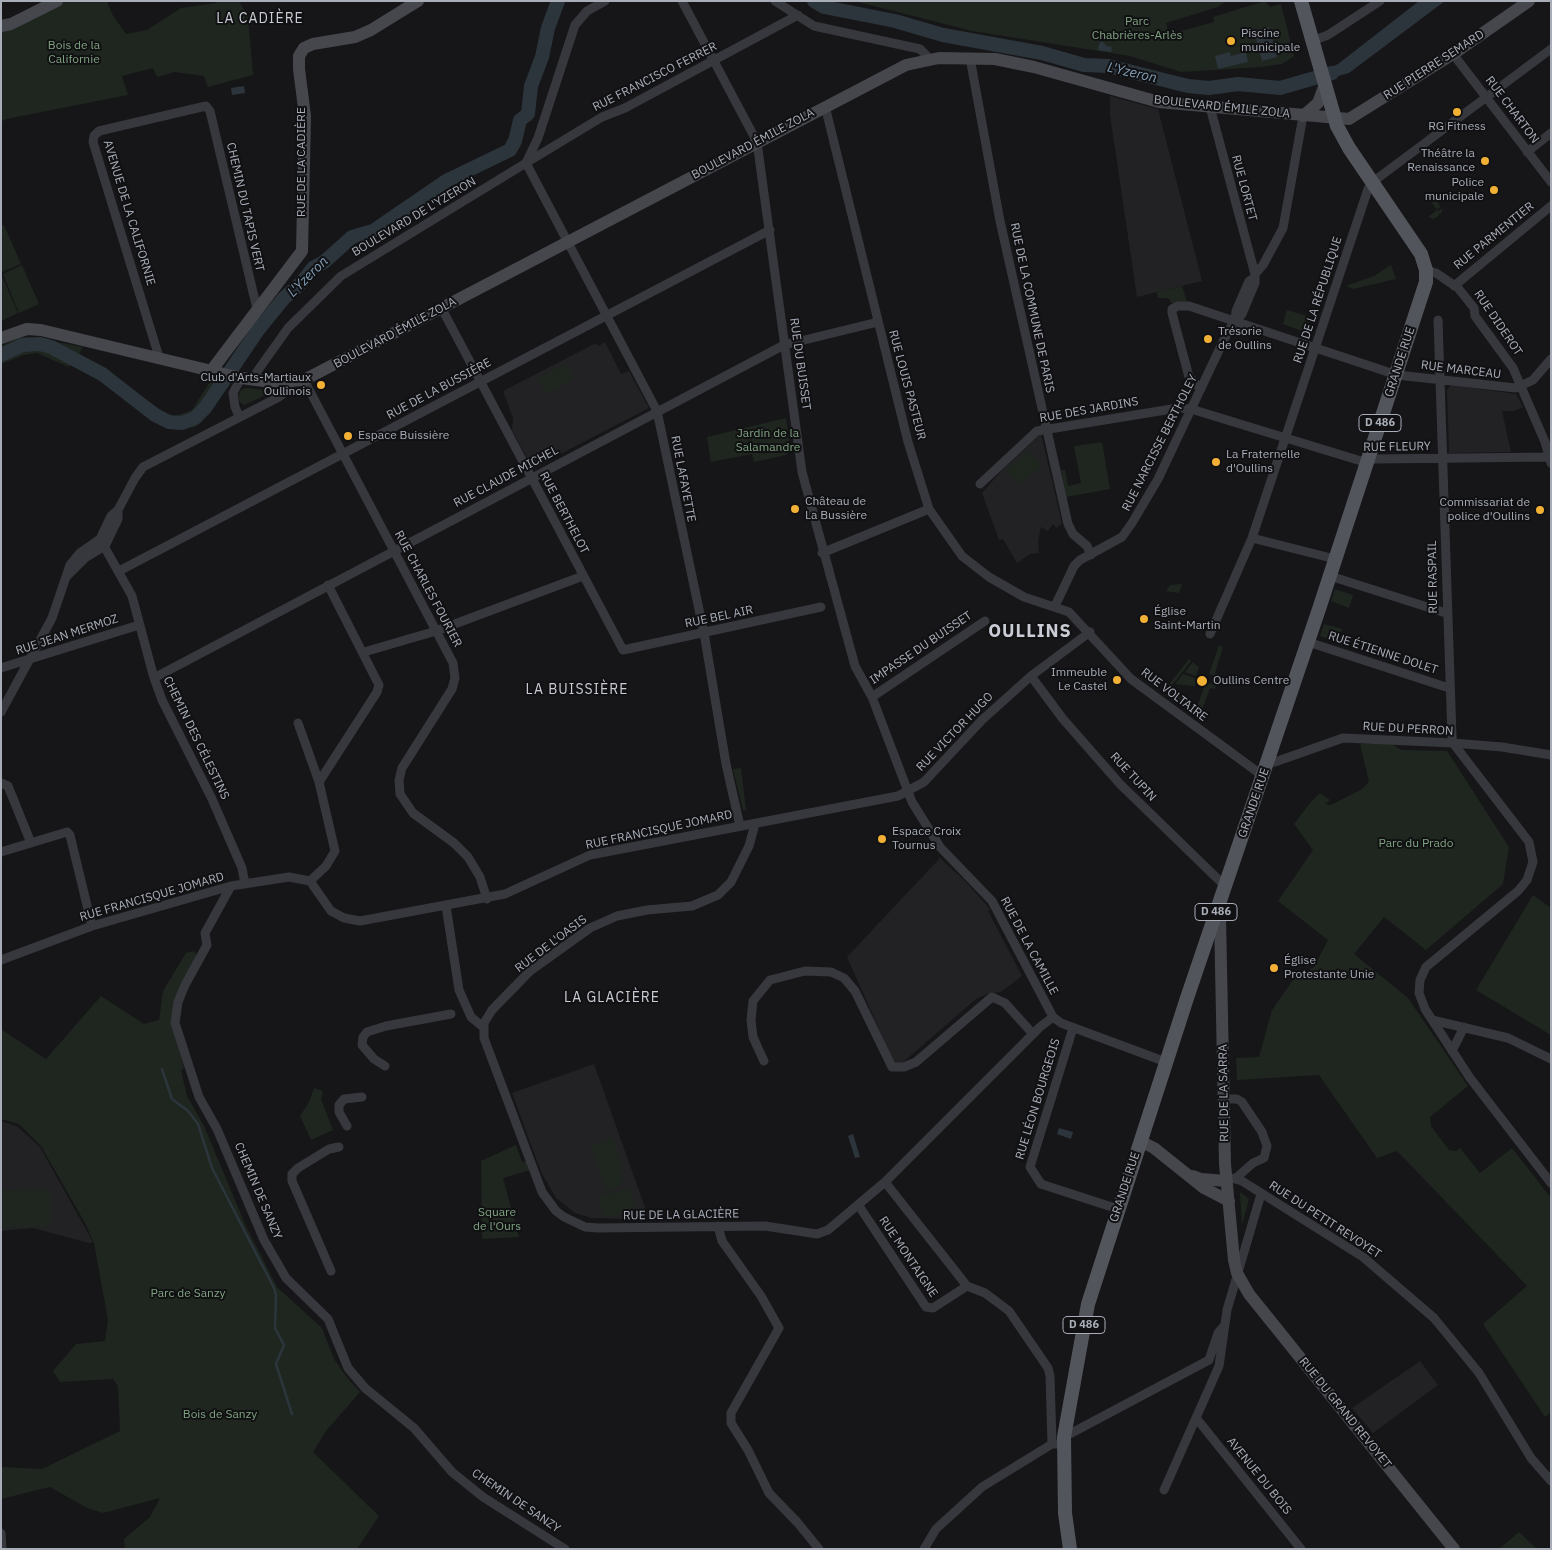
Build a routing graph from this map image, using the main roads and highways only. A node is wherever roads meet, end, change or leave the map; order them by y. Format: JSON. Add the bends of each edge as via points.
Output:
{"nodes":[{"id":1,"x":57,"y":1,"type":"edge"},
{"id":2,"x":418,"y":1,"type":"edge"},
{"id":3,"x":1301,"y":1,"type":"edge"},
{"id":4,"x":1529,"y":1,"type":"edge"},
{"id":5,"x":38,"y":5,"type":"edge"},
{"id":6,"x":1,"y":26,"type":"edge"},
{"id":7,"x":1324,"y":101,"type":"junction"},
{"id":8,"x":1303,"y":116,"type":"junction"},
{"id":9,"x":1335,"y":119,"type":"junction"},
{"id":10,"x":1,"y":338,"type":"edge"},
{"id":11,"x":213,"y":372,"type":"junction"},
{"id":12,"x":1218,"y":909,"type":"junction"},
{"id":13,"x":1140,"y":1141,"type":"junction"},
{"id":14,"x":1186,"y":1173,"type":"junction"},
{"id":15,"x":1230,"y":1179,"type":"junction"},
{"id":16,"x":1229,"y":1201,"type":"junction"},
{"id":17,"x":1238,"y":1276,"type":"joint"},
{"id":18,"x":1070,"y":1549,"type":"edge"},
{"id":19,"x":1454,"y":1549,"type":"edge"}],
"edges":[{"from":1,"to":5,"type":"main road"},
{"from":2,"to":11,"type":"main road","name":"RUE DE LA CADIÈRE","via":[[371,30],[355,37],[312,44],[299,56],[305,116],[302,251]]},
{"from":3,"to":7,"type":"main road","via":[[1325,84]]},
{"from":4,"to":9,"type":"main road","name":"RUE PIERRE SEMARD","via":[[1357,115],[1349,119]]},
{"from":5,"to":6,"type":"main road","via":[[11,24]]},
{"from":7,"to":8,"type":"main road","name":"BOULEVARD ÉMILE ZOLA"},
{"from":7,"to":9,"type":"main road"},
{"from":8,"to":9,"type":"main road","name":"BOULEVARD ÉMILE ZOLA"},
{"from":8,"to":11,"type":"main road","name":"BOULEVARD ÉMILE ZOLA","via":[[1159,102],[1020,64],[970,58],[930,59],[906,65],[825,106],[304,380],[272,382]]},
{"from":9,"to":12,"type":"main road","name":"GRANDE RUE","number":"D 486","via":[[1344,141],[1421,254],[1426,282]]},
{"from":10,"to":11,"type":"main road","name":"BOULEVARD ÉMILE ZOLA","via":[[27,329],[41,330]]},
{"from":12,"to":13,"type":"main road","name":"GRANDE RUE","number":"D 486"},
{"from":12,"to":15,"type":"main road","name":"RUE DE LA SARRA","via":[[1225,1164]]},
{"from":13,"to":14,"type":"main road"},
{"from":13,"to":18,"type":"main road","name":"GRANDE RUE","number":"D 486","via":[[1088,1304],[1060,1442]]},
{"from":14,"to":15,"type":"main road","via":[[1201,1180]]},
{"from":14,"to":16,"type":"main road","via":[[1204,1188]]},
{"from":15,"to":16,"type":"main road","name":"RUE DE LA SARRA"},
{"from":16,"to":17,"type":"main road","name":"RUE DE LA SARRA"},
{"from":17,"to":19,"type":"main road","name":"RUE DU GRAND REVOYET","via":[[1249,1294]]}]}
